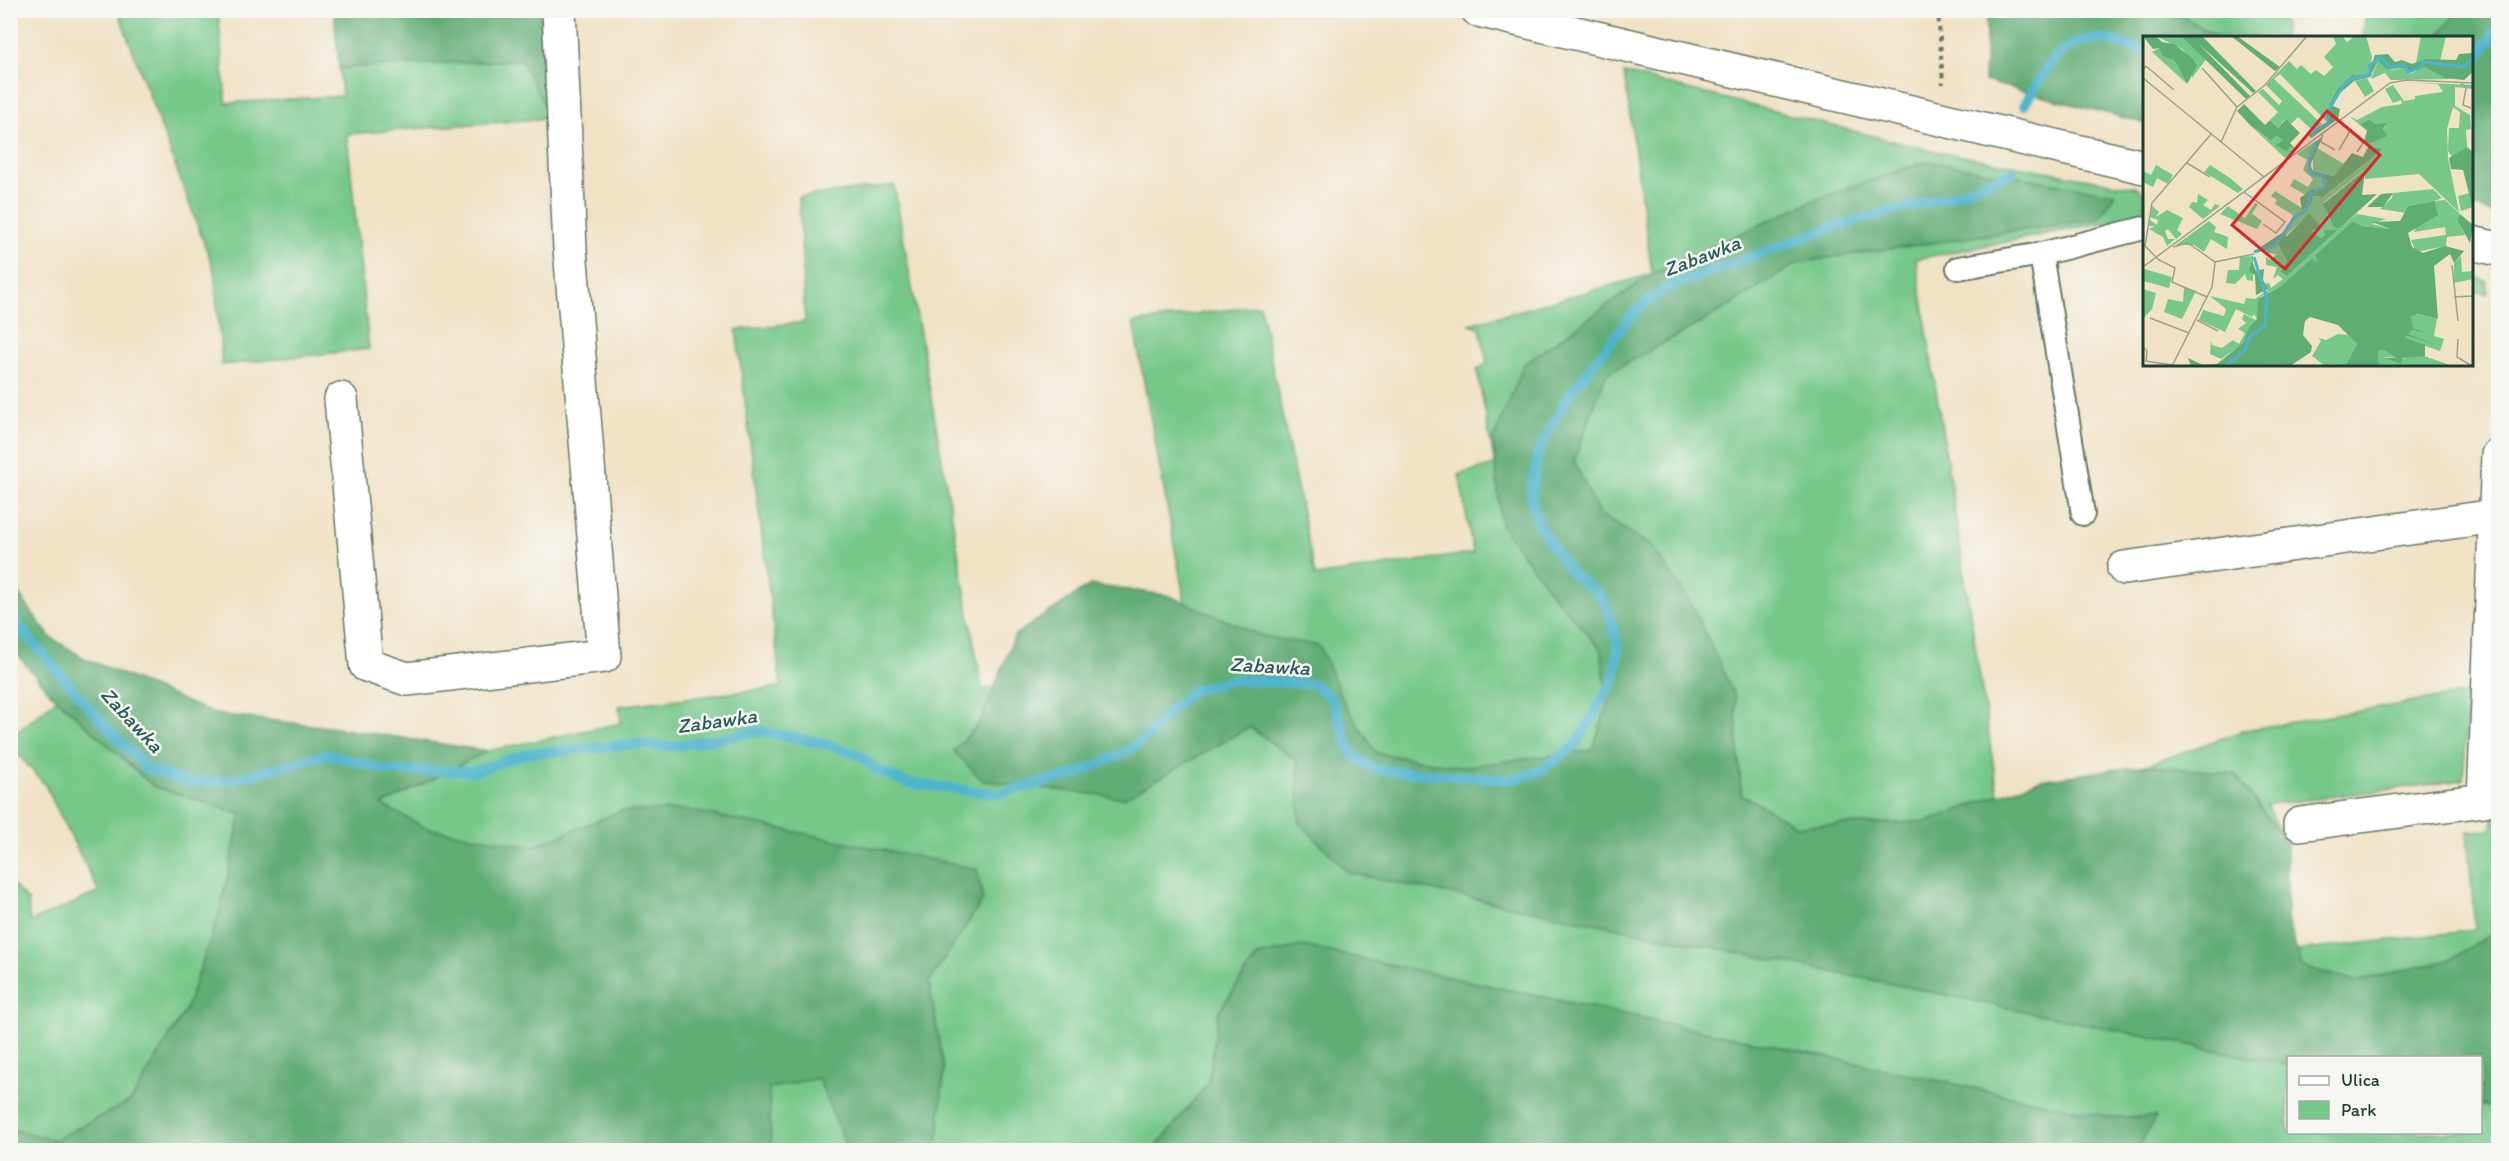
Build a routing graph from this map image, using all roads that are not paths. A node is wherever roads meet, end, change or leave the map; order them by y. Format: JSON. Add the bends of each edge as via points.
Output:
{"nodes":[{"id":1,"x":559,"y":10,"type":"edge"},
{"id":2,"x":1478,"y":10,"type":"edge"},
{"id":3,"x":2143,"y":167,"type":"edge"},
{"id":4,"x":2143,"y":228,"type":"edge"},
{"id":5,"x":2473,"y":243,"type":"edge"},
{"id":6,"x":2499,"y":249,"type":"edge"},
{"id":7,"x":2041,"y":254,"type":"junction"},
{"id":8,"x":1958,"y":268,"type":"dead end"},
{"id":9,"x":340,"y":399,"type":"dead end"},
{"id":10,"x":2499,"y":455,"type":"edge"},
{"id":11,"x":2084,"y":514,"type":"dead end"},
{"id":12,"x":2496,"y":516,"type":"junction"},
{"id":13,"x":2124,"y":568,"type":"dead end"},
{"id":14,"x":2300,"y":824,"type":"dead end"}],
"edges":[{"from":1,"to":9,"type":"street","via":[[570,249],[604,656],[407,679],[366,665]]},
{"from":2,"to":3,"type":"street"},
{"from":4,"to":7,"type":"lane"},
{"from":5,"to":6,"type":"street"},
{"from":7,"to":8,"type":"lane"},
{"from":7,"to":11,"type":"lane"},
{"from":10,"to":12,"type":"street"},
{"from":12,"to":13,"type":"street"},
{"from":12,"to":14,"type":"street","via":[[2484,800]]}]}
